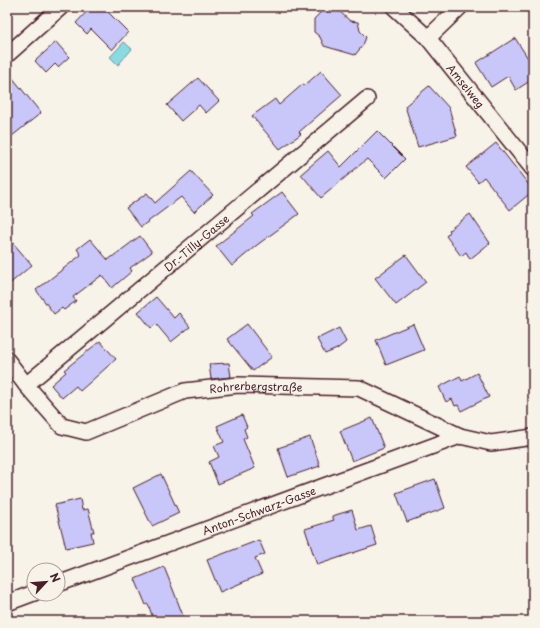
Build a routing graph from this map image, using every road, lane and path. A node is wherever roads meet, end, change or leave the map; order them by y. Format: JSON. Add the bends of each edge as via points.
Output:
{"nodes":[{"id":1,"x":61,"y":7,"type":"edge"},
{"id":2,"x":394,"y":7,"type":"edge"},
{"id":3,"x":460,"y":7,"type":"edge"},
{"id":4,"x":428,"y":38,"type":"junction"},
{"id":5,"x":7,"y":55,"type":"edge"},
{"id":6,"x":367,"y":99,"type":"dead end"},
{"id":7,"x":533,"y":169,"type":"edge"},
{"id":8,"x":7,"y":360,"type":"edge"},
{"id":9,"x":26,"y":385,"type":"junction"},
{"id":10,"x":460,"y":436,"type":"junction"},
{"id":11,"x":533,"y":437,"type":"edge"},
{"id":12,"x":66,"y":581,"type":"edge"},
{"id":13,"x":26,"y":596,"type":"edge"},
{"id":14,"x":7,"y":603,"type":"edge"}],
"edges":[{"from":1,"to":5,"type":"street"},
{"from":2,"to":4,"type":"street","name":"Amselweg"},
{"from":3,"to":4,"type":"street"},
{"from":4,"to":7,"type":"street","name":"Amselweg"},
{"from":6,"to":9,"type":"street","name":"Dr.-Tilly-Gasse"},
{"from":8,"to":9,"type":"street","name":"Rohrerbergstraße"},
{"from":9,"to":10,"type":"street","name":"Rohrerbergstraße","via":[[62,426],[86,432],[185,391],[238,385],[359,388]]},
{"from":10,"to":11,"type":"street","name":"Rohrerbergstraße","via":[[491,443]]},
{"from":10,"to":12,"type":"street","name":"Anton-Schwarz-Gasse"},
{"from":13,"to":14,"type":"street"}]}
